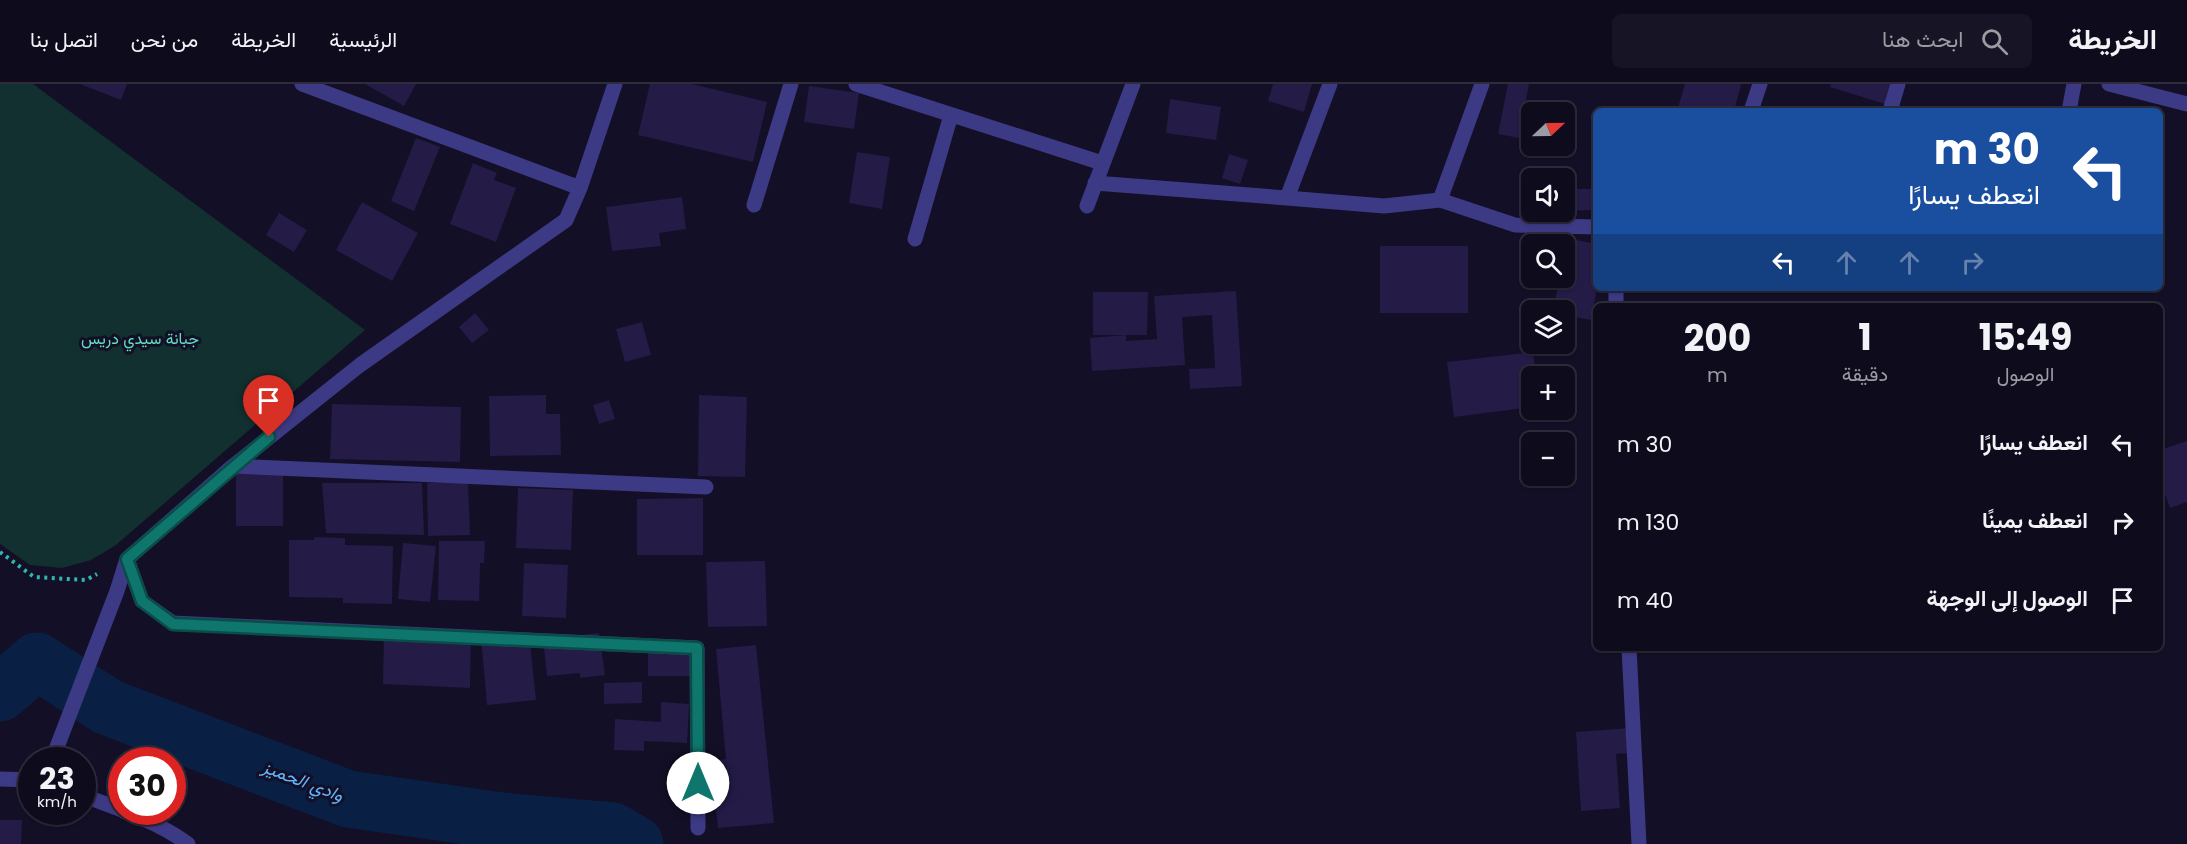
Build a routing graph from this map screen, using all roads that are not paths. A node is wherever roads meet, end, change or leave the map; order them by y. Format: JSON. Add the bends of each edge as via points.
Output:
{"nodes":[{"id":1,"x":302,"y":84,"type":"edge"},
{"id":2,"x":615,"y":84,"type":"edge"},
{"id":3,"x":791,"y":84,"type":"edge"},
{"id":4,"x":856,"y":84,"type":"edge"},
{"id":5,"x":1133,"y":84,"type":"edge"},
{"id":6,"x":1330,"y":84,"type":"edge"},
{"id":7,"x":1482,"y":84,"type":"edge"},
{"id":8,"x":1759,"y":84,"type":"edge"},
{"id":9,"x":1898,"y":84,"type":"edge"},
{"id":10,"x":2074,"y":84,"type":"edge"},
{"id":11,"x":2109,"y":84,"type":"edge"},
{"id":12,"x":2187,"y":104,"type":"edge"},
{"id":13,"x":1752,"y":108,"type":"edge"},
{"id":14,"x":1891,"y":108,"type":"edge"},
{"id":15,"x":2070,"y":108,"type":"edge"},
{"id":16,"x":951,"y":115,"type":"junction"},
{"id":17,"x":1102,"y":163,"type":"junction"},
{"id":18,"x":1095,"y":183,"type":"junction"},
{"id":19,"x":580,"y":188,"type":"junction"},
{"id":20,"x":1287,"y":198,"type":"junction"},
{"id":21,"x":1440,"y":200,"type":"junction"},
{"id":22,"x":754,"y":205,"type":"dead end"},
{"id":23,"x":1087,"y":206,"type":"dead end"},
{"id":24,"x":1593,"y":227,"type":"edge"},
{"id":25,"x":915,"y":239,"type":"dead end"},
{"id":26,"x":233,"y":466,"type":"junction"},
{"id":27,"x":706,"y":487,"type":"dead end"},
{"id":28,"x":127,"y":559,"type":"junction"},
{"id":29,"x":1629,"y":651,"type":"edge"},
{"id":30,"x":57,"y":747,"type":"edge"},
{"id":31,"x":0,"y":779,"type":"edge"},
{"id":32,"x":18,"y":780,"type":"edge"},
{"id":33,"x":157,"y":825,"type":"edge"},
{"id":34,"x":698,"y":828,"type":"dead end"},
{"id":35,"x":188,"y":844,"type":"edge"},
{"id":36,"x":1639,"y":844,"type":"edge"}],
"edges":[{"from":1,"to":19,"type":"street"},
{"from":2,"to":19,"type":"street"},
{"from":3,"to":22,"type":"street"},
{"from":4,"to":16,"type":"street"},
{"from":5,"to":17,"type":"street"},
{"from":6,"to":20,"type":"street"},
{"from":7,"to":21,"type":"street"},
{"from":8,"to":13,"type":"street"},
{"from":9,"to":14,"type":"street"},
{"from":10,"to":15,"type":"street"},
{"from":11,"to":12,"type":"street"},
{"from":16,"to":17,"type":"street"},
{"from":16,"to":25,"type":"street"},
{"from":17,"to":18,"type":"street"},
{"from":18,"to":20,"type":"street"},
{"from":18,"to":23,"type":"street"},
{"from":19,"to":26,"type":"street","via":[[566,220],[360,365]]},
{"from":20,"to":21,"type":"street","via":[[1384,206]]},
{"from":21,"to":24,"type":"street","via":[[1515,225]]},
{"from":26,"to":27,"type":"street"},
{"from":26,"to":28,"type":"street"},
{"from":28,"to":30,"type":"street"},
{"from":28,"to":34,"type":"street","via":[[142,601],[173,624],[697,648]]},
{"from":29,"to":36,"type":"street"},
{"from":31,"to":32,"type":"street"},
{"from":33,"to":35,"type":"street"}]}
